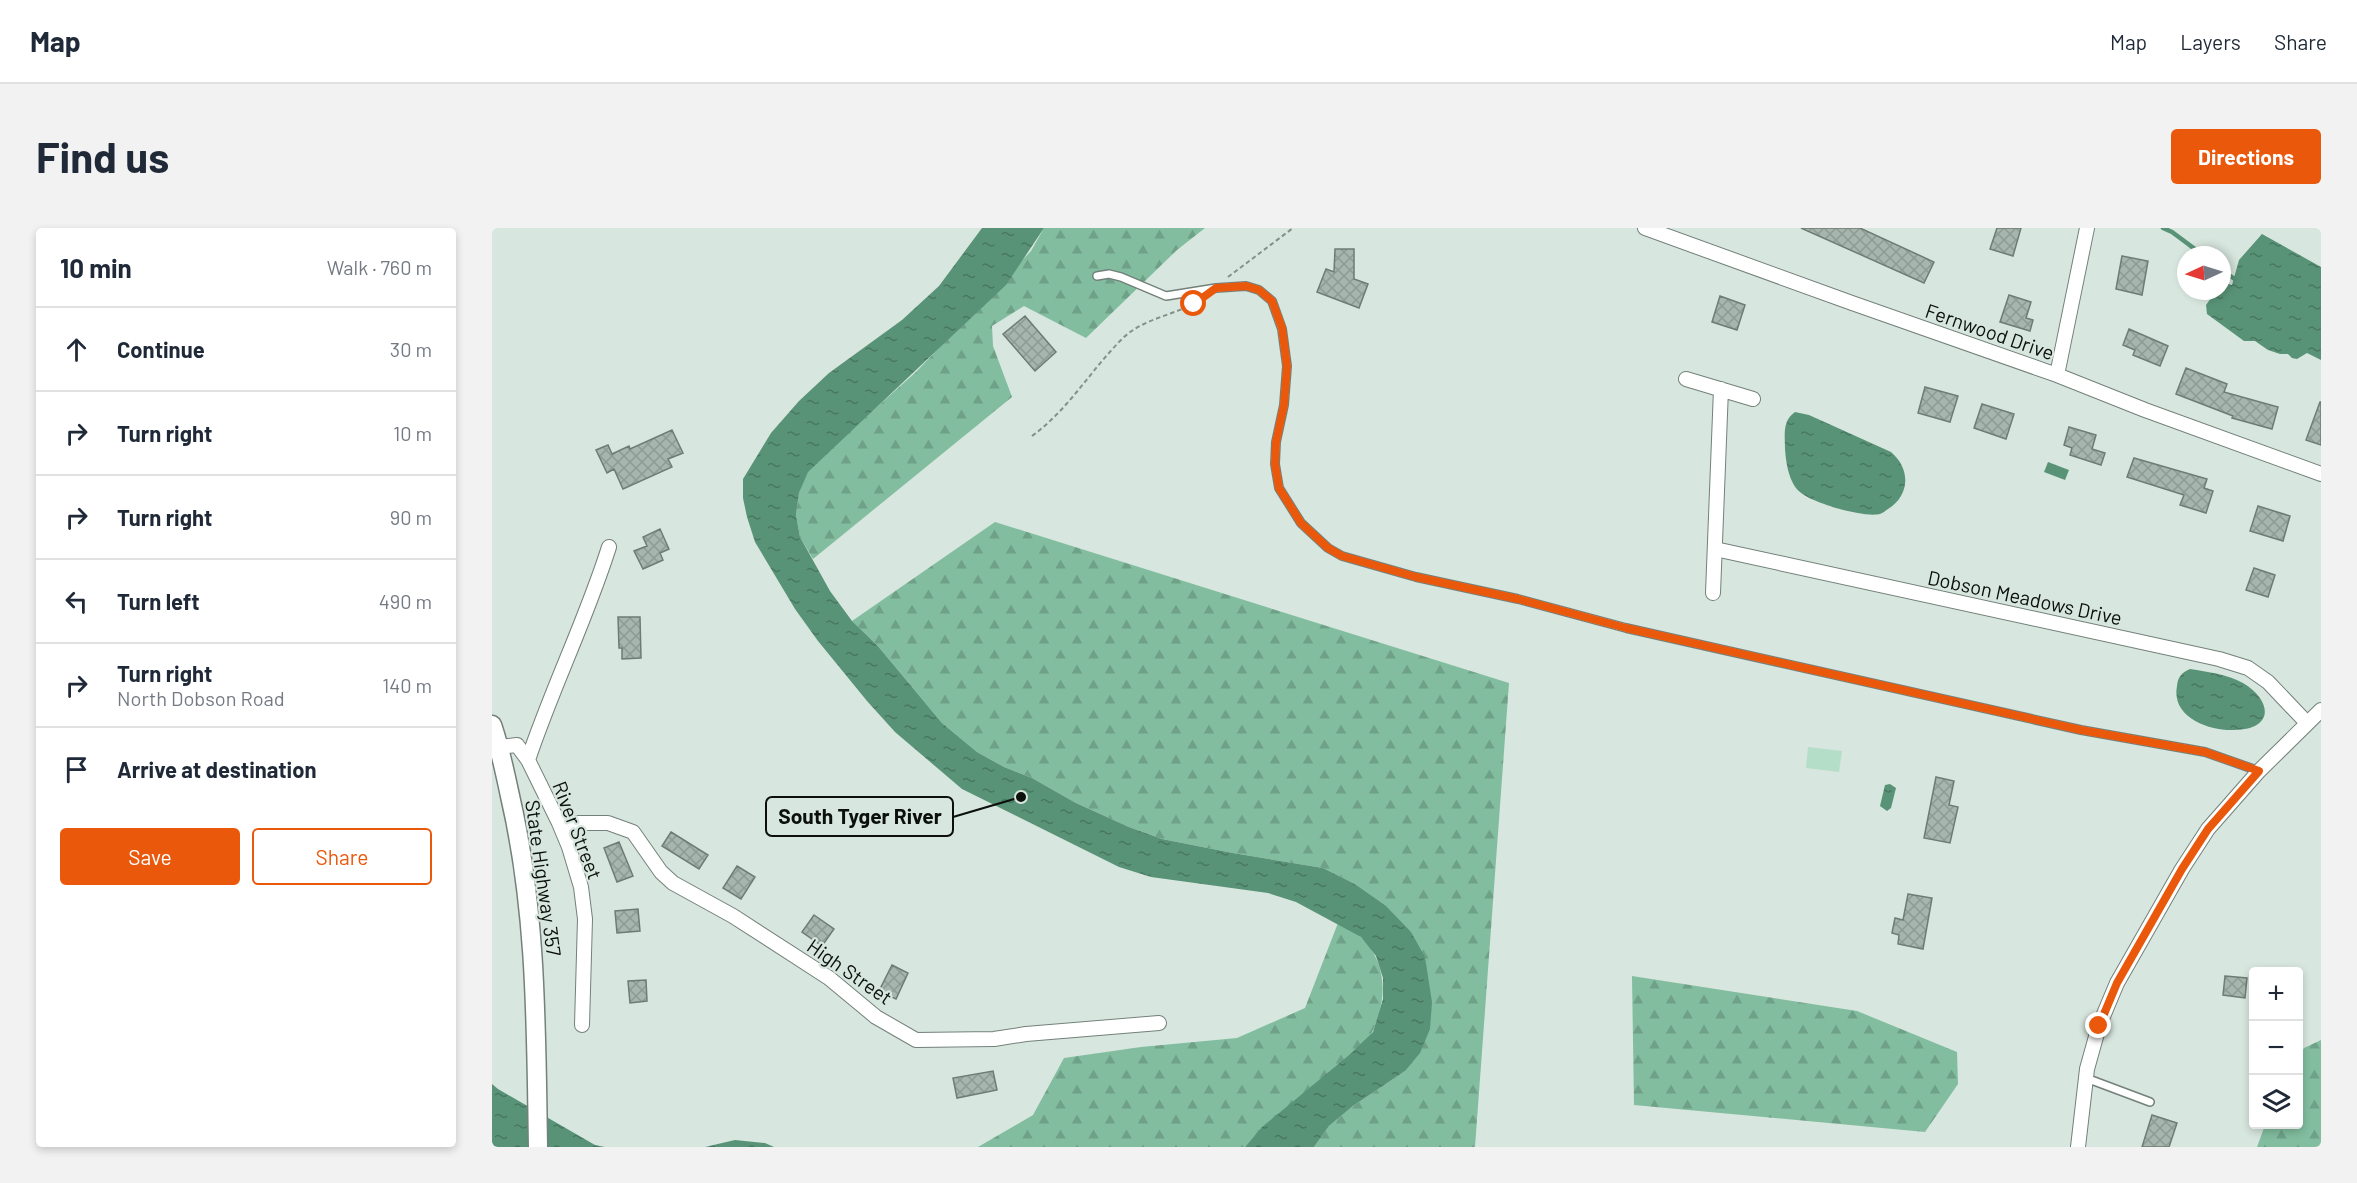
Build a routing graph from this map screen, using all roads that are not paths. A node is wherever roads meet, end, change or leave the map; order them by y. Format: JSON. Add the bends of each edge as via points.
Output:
{"nodes":[{"id":1,"x":1645,"y":228,"type":"edge"},
{"id":2,"x":2087,"y":228,"type":"edge"},
{"id":3,"x":1097,"y":276,"type":"dead end"},
{"id":4,"x":2057,"y":375,"type":"junction"},
{"id":5,"x":1686,"y":379,"type":"dead end"},
{"id":6,"x":1721,"y":388,"type":"junction"},
{"id":7,"x":1753,"y":399,"type":"dead end"},
{"id":8,"x":2321,"y":474,"type":"edge"},
{"id":9,"x":609,"y":547,"type":"dead end"},
{"id":10,"x":1715,"y":549,"type":"junction"},
{"id":11,"x":1713,"y":593,"type":"dead end"},
{"id":12,"x":2321,"y":710,"type":"edge"},
{"id":13,"x":2307,"y":723,"type":"junction"},
{"id":14,"x":495,"y":737,"type":"edge"},
{"id":15,"x":528,"y":760,"type":"junction"},
{"id":16,"x":2259,"y":771,"type":"junction"},
{"id":17,"x":559,"y":823,"type":"junction"},
{"id":18,"x":1159,"y":1023,"type":"dead end"},
{"id":19,"x":582,"y":1025,"type":"dead end"},
{"id":20,"x":2086,"y":1078,"type":"junction"},
{"id":21,"x":2150,"y":1102,"type":"dead end"},
{"id":22,"x":538,"y":1147,"type":"edge"},
{"id":23,"x":2078,"y":1147,"type":"edge"}],
"edges":[{"from":1,"to":4,"type":"street","name":"Fernwood Drive"},
{"from":2,"to":4,"type":"street"},
{"from":3,"to":16,"type":"lane","via":[[1122,277],[1166,296],[1246,286],[1259,290],[1272,301],[1282,328],[1287,366],[1276,442],[1279,488],[1301,523],[1342,556],[1626,628],[2081,730],[2205,752]]},
{"from":4,"to":8,"type":"street","name":"Fernwood Drive"},
{"from":5,"to":6,"type":"street"},
{"from":6,"to":7,"type":"street"},
{"from":6,"to":10,"type":"street"},
{"from":9,"to":15,"type":"street"},
{"from":10,"to":11,"type":"street"},
{"from":10,"to":13,"type":"street","name":"Dobson Meadows Drive","via":[[2219,659],[2248,668],[2268,682]]},
{"from":12,"to":13,"type":"street"},
{"from":13,"to":16,"type":"street"},
{"from":14,"to":15,"type":"street","via":[[517,745]]},
{"from":14,"to":22,"type":"main road","name":"State Highway 357","via":[[518,829],[531,915]]},
{"from":15,"to":17,"type":"street","name":"River Street"},
{"from":16,"to":20,"type":"street","via":[[2208,829],[2137,948],[2106,1006]]},
{"from":17,"to":18,"type":"street","name":"High Street","via":[[608,823],[633,832],[673,883],[743,922],[829,978],[876,1017],[916,1040],[994,1039]]},
{"from":17,"to":19,"type":"street","name":"River Street","via":[[584,903]]},
{"from":20,"to":21,"type":"lane"},
{"from":20,"to":23,"type":"street"}]}
